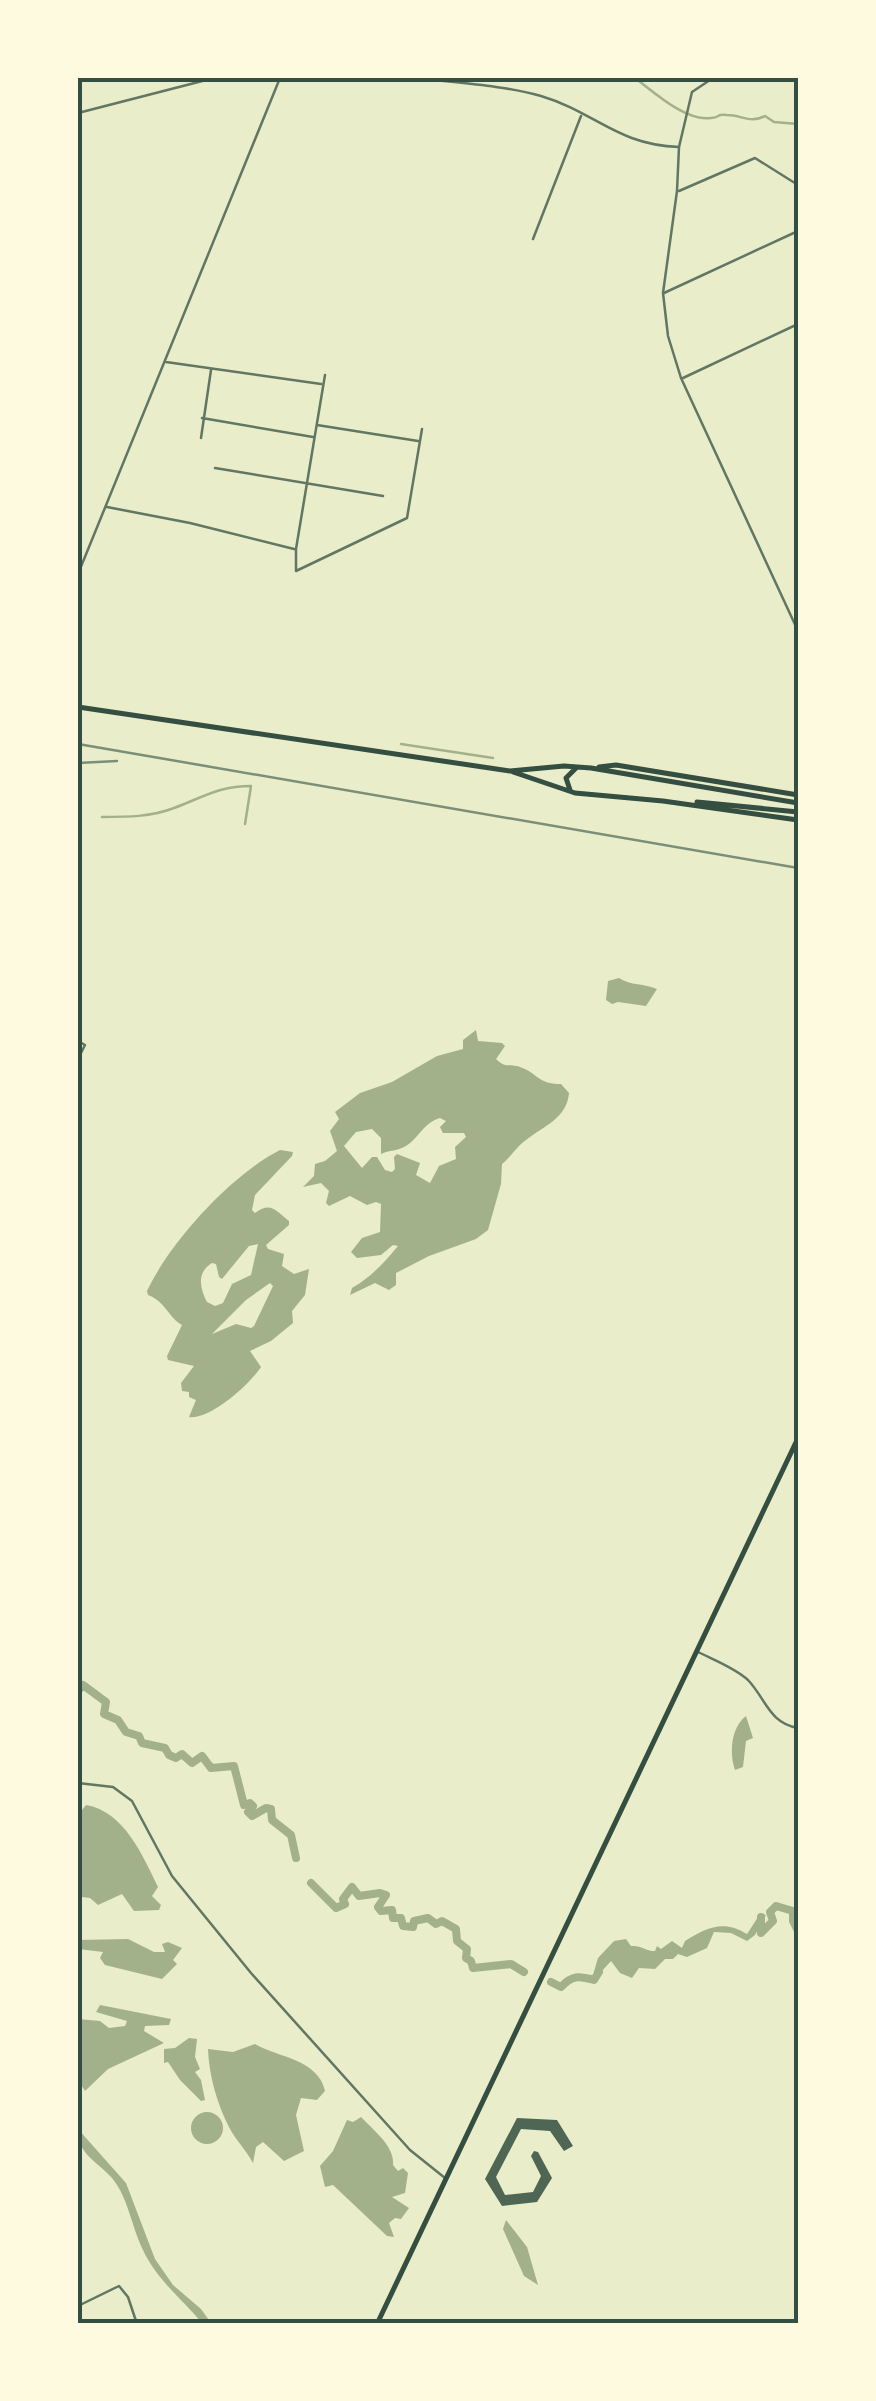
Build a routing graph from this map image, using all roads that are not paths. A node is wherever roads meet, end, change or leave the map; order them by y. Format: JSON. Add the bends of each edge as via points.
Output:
{"nodes":[{"id":1,"x":214,"y":78,"type":"edge"},
{"id":2,"x":280,"y":78,"type":"edge"},
{"id":3,"x":416,"y":78,"type":"edge"},
{"id":4,"x":713,"y":78,"type":"edge"},
{"id":5,"x":78,"y":113,"type":"edge"},
{"id":6,"x":582,"y":114,"type":"junction"},
{"id":7,"x":679,"y":148,"type":"junction"},
{"id":8,"x":798,"y":185,"type":"edge"},
{"id":9,"x":677,"y":191,"type":"junction"},
{"id":10,"x":798,"y":230,"type":"edge"},
{"id":11,"x":533,"y":239,"type":"dead end"},
{"id":12,"x":662,"y":293,"type":"junction"},
{"id":13,"x":798,"y":324,"type":"edge"},
{"id":14,"x":164,"y":362,"type":"junction"},
{"id":15,"x":211,"y":368,"type":"junction"},
{"id":16,"x":325,"y":375,"type":"dead end"},
{"id":17,"x":681,"y":378,"type":"junction"},
{"id":18,"x":322,"y":384,"type":"junction"},
{"id":19,"x":202,"y":418,"type":"junction"},
{"id":20,"x":316,"y":425,"type":"junction"},
{"id":21,"x":422,"y":429,"type":"dead end"},
{"id":22,"x":313,"y":437,"type":"junction"},
{"id":23,"x":201,"y":438,"type":"dead end"},
{"id":24,"x":420,"y":441,"type":"junction"},
{"id":25,"x":215,"y":468,"type":"dead end"},
{"id":26,"x":306,"y":484,"type":"junction"},
{"id":27,"x":383,"y":496,"type":"dead end"},
{"id":28,"x":105,"y":507,"type":"junction"},
{"id":29,"x":296,"y":550,"type":"junction"},
{"id":30,"x":78,"y":574,"type":"edge"},
{"id":31,"x":798,"y":631,"type":"edge"},
{"id":32,"x":78,"y":707,"type":"edge"},
{"id":33,"x":580,"y":768,"type":"junction"},
{"id":34,"x":591,"y":768,"type":"junction"},
{"id":35,"x":510,"y":771,"type":"junction"},
{"id":36,"x":575,"y":793,"type":"junction"},
{"id":37,"x":798,"y":794,"type":"edge"},
{"id":38,"x":663,"y":801,"type":"junction"},
{"id":39,"x":798,"y":803,"type":"edge"},
{"id":40,"x":798,"y":812,"type":"edge"},
{"id":41,"x":798,"y":820,"type":"edge"},
{"id":42,"x":78,"y":1041,"type":"edge"},
{"id":43,"x":78,"y":1059,"type":"edge"},
{"id":44,"x":798,"y":1438,"type":"edge"},
{"id":45,"x":697,"y":1651,"type":"junction"},
{"id":46,"x":798,"y":1728,"type":"edge"},
{"id":47,"x":78,"y":1783,"type":"edge"},
{"id":48,"x":446,"y":2179,"type":"junction"},
{"id":49,"x":78,"y":2306,"type":"edge"},
{"id":50,"x":137,"y":2324,"type":"edge"},
{"id":51,"x":377,"y":2324,"type":"edge"}],
"edges":[{"from":1,"to":5,"type":"street"},
{"from":2,"to":14,"type":"street"},
{"from":3,"to":6,"type":"street","via":[[537,95]]},
{"from":4,"to":7,"type":"street","via":[[695,86]]},
{"from":6,"to":7,"type":"street","via":[[627,139]]},
{"from":6,"to":11,"type":"street"},
{"from":7,"to":9,"type":"street"},
{"from":8,"to":9,"type":"street","via":[[755,158]]},
{"from":9,"to":12,"type":"street"},
{"from":10,"to":12,"type":"street"},
{"from":12,"to":17,"type":"street"},
{"from":13,"to":17,"type":"street"},
{"from":14,"to":15,"type":"street"},
{"from":14,"to":28,"type":"street"},
{"from":15,"to":18,"type":"street"},
{"from":15,"to":19,"type":"street"},
{"from":16,"to":18,"type":"street"},
{"from":17,"to":31,"type":"street"},
{"from":18,"to":20,"type":"street"},
{"from":19,"to":22,"type":"street"},
{"from":19,"to":23,"type":"street"},
{"from":20,"to":22,"type":"street"},
{"from":20,"to":24,"type":"street"},
{"from":21,"to":24,"type":"street"},
{"from":22,"to":26,"type":"street"},
{"from":24,"to":29,"type":"street","via":[[407,518],[296,571]]},
{"from":25,"to":26,"type":"street"},
{"from":26,"to":27,"type":"street"},
{"from":26,"to":29,"type":"street"},
{"from":28,"to":29,"type":"street"},
{"from":28,"to":30,"type":"street"},
{"from":32,"to":35,"type":"main road"},
{"from":33,"to":34,"type":"main road"},
{"from":33,"to":35,"type":"main road"},
{"from":33,"to":36,"type":"main road","via":[[566,778]]},
{"from":34,"to":37,"type":"main road","via":[[616,765]]},
{"from":34,"to":39,"type":"main road"},
{"from":35,"to":36,"type":"main road"},
{"from":36,"to":38,"type":"main road"},
{"from":38,"to":40,"type":"main road"},
{"from":38,"to":41,"type":"main road"},
{"from":42,"to":43,"type":"street","via":[[85,1045]]},
{"from":44,"to":45,"type":"main road"},
{"from":45,"to":46,"type":"street","via":[[739,1673],[780,1723]]},
{"from":45,"to":48,"type":"main road"},
{"from":47,"to":48,"type":"street","via":[[113,1787],[132,1801],[172,1876],[250,1973],[410,2150]]},
{"from":48,"to":51,"type":"main road"},
{"from":49,"to":50,"type":"street","via":[[119,2286]]}]}
